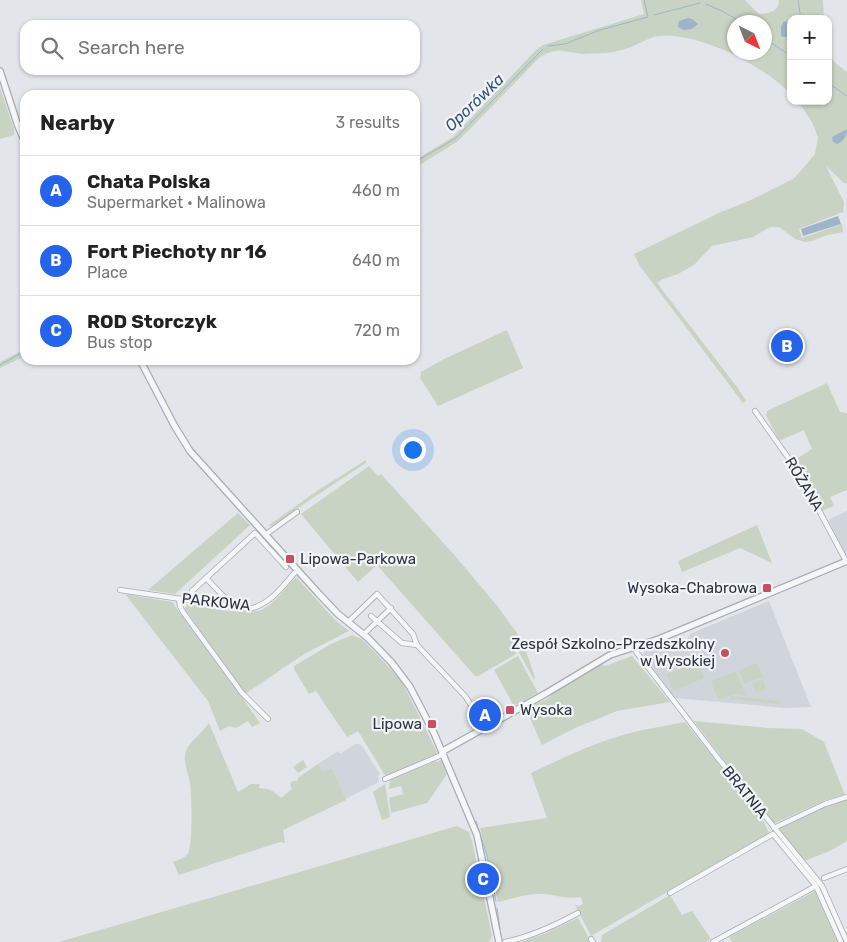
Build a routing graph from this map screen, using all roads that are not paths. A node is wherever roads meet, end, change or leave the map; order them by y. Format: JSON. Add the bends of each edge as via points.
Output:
{"nodes":[{"id":1,"x":0,"y":71,"type":"edge"},
{"id":2,"x":20,"y":131,"type":"edge"},
{"id":3,"x":143,"y":365,"type":"edge"},
{"id":4,"x":754,"y":411,"type":"dead end"},
{"id":5,"x":297,"y":512,"type":"dead end"},
{"id":6,"x":264,"y":534,"type":"junction"},
{"id":7,"x":847,"y":561,"type":"edge"},
{"id":8,"x":286,"y":567,"type":"dead end"},
{"id":9,"x":297,"y":570,"type":"junction"},
{"id":10,"x":206,"y":578,"type":"junction"},
{"id":11,"x":120,"y":590,"type":"dead end"},
{"id":12,"x":180,"y":599,"type":"junction"},
{"id":13,"x":190,"y":600,"type":"junction"},
{"id":14,"x":228,"y":601,"type":"dead end"},
{"id":15,"x":391,"y":608,"type":"junction"},
{"id":16,"x":371,"y":616,"type":"dead end"},
{"id":17,"x":377,"y":621,"type":"junction"},
{"id":18,"x":348,"y":622,"type":"junction"},
{"id":19,"x":364,"y":634,"type":"junction"},
{"id":20,"x":417,"y":645,"type":"junction"},
{"id":21,"x":634,"y":646,"type":"junction"},
{"id":22,"x":268,"y":719,"type":"dead end"},
{"id":23,"x":486,"y":727,"type":"junction"},
{"id":24,"x":444,"y":753,"type":"junction"},
{"id":25,"x":385,"y":780,"type":"dead end"},
{"id":26,"x":847,"y":797,"type":"edge"},
{"id":27,"x":774,"y":831,"type":"junction"},
{"id":28,"x":847,"y":869,"type":"edge"},
{"id":29,"x":824,"y":878,"type":"dead end"},
{"id":30,"x":816,"y":886,"type":"junction"},
{"id":31,"x":670,"y":893,"type":"dead end"},
{"id":32,"x":578,"y":913,"type":"dead end"},
{"id":33,"x":499,"y":942,"type":"edge"},
{"id":34,"x":505,"y":942,"type":"edge"},
{"id":35,"x":713,"y":942,"type":"edge"},
{"id":36,"x":841,"y":942,"type":"edge"},
{"id":37,"x":847,"y":942,"type":"edge"}],
"edges":[{"from":1,"to":2,"type":"street"},
{"from":3,"to":6,"type":"street","via":[[190,451]]},
{"from":4,"to":7,"type":"street","name":"RÓŻANA","via":[[799,473]]},
{"from":5,"to":6,"type":"street"},
{"from":6,"to":9,"type":"street"},
{"from":7,"to":21,"type":"street","via":[[659,639]]},
{"from":8,"to":10,"type":"street","via":[[255,533]]},
{"from":9,"to":13,"type":"street","name":"PARKOWA","via":[[270,600],[254,608]]},
{"from":9,"to":18,"type":"street"},
{"from":10,"to":13,"type":"street","via":[[192,591]]},
{"from":10,"to":14,"type":"street"},
{"from":11,"to":12,"type":"street","name":"PARKOWA"},
{"from":12,"to":13,"type":"street","name":"PARKOWA"},
{"from":12,"to":22,"type":"street","via":[[183,612],[242,693]]},
{"from":15,"to":17,"type":"street"},
{"from":15,"to":18,"type":"street","via":[[377,594]]},
{"from":15,"to":20,"type":"street","via":[[413,634]]},
{"from":16,"to":17,"type":"street"},
{"from":17,"to":19,"type":"street"},
{"from":17,"to":20,"type":"street","via":[[402,643]]},
{"from":18,"to":19,"type":"street"},
{"from":19,"to":24,"type":"street","via":[[404,677]]},
{"from":20,"to":23,"type":"street","via":[[465,696]]},
{"from":21,"to":23,"type":"street","via":[[600,660]]},
{"from":21,"to":27,"type":"street","name":"BRATNIA"},
{"from":23,"to":24,"type":"street"},
{"from":24,"to":25,"type":"street"},
{"from":24,"to":33,"type":"street","via":[[479,840]]},
{"from":26,"to":27,"type":"street","via":[[825,804]]},
{"from":27,"to":30,"type":"street"},
{"from":27,"to":31,"type":"street"},
{"from":27,"to":37,"type":"street","name":"BRATNIA","via":[[822,886]]},
{"from":28,"to":29,"type":"street"},
{"from":30,"to":35,"type":"street"},
{"from":30,"to":36,"type":"street"},
{"from":32,"to":34,"type":"street","via":[[546,930]]}]}
